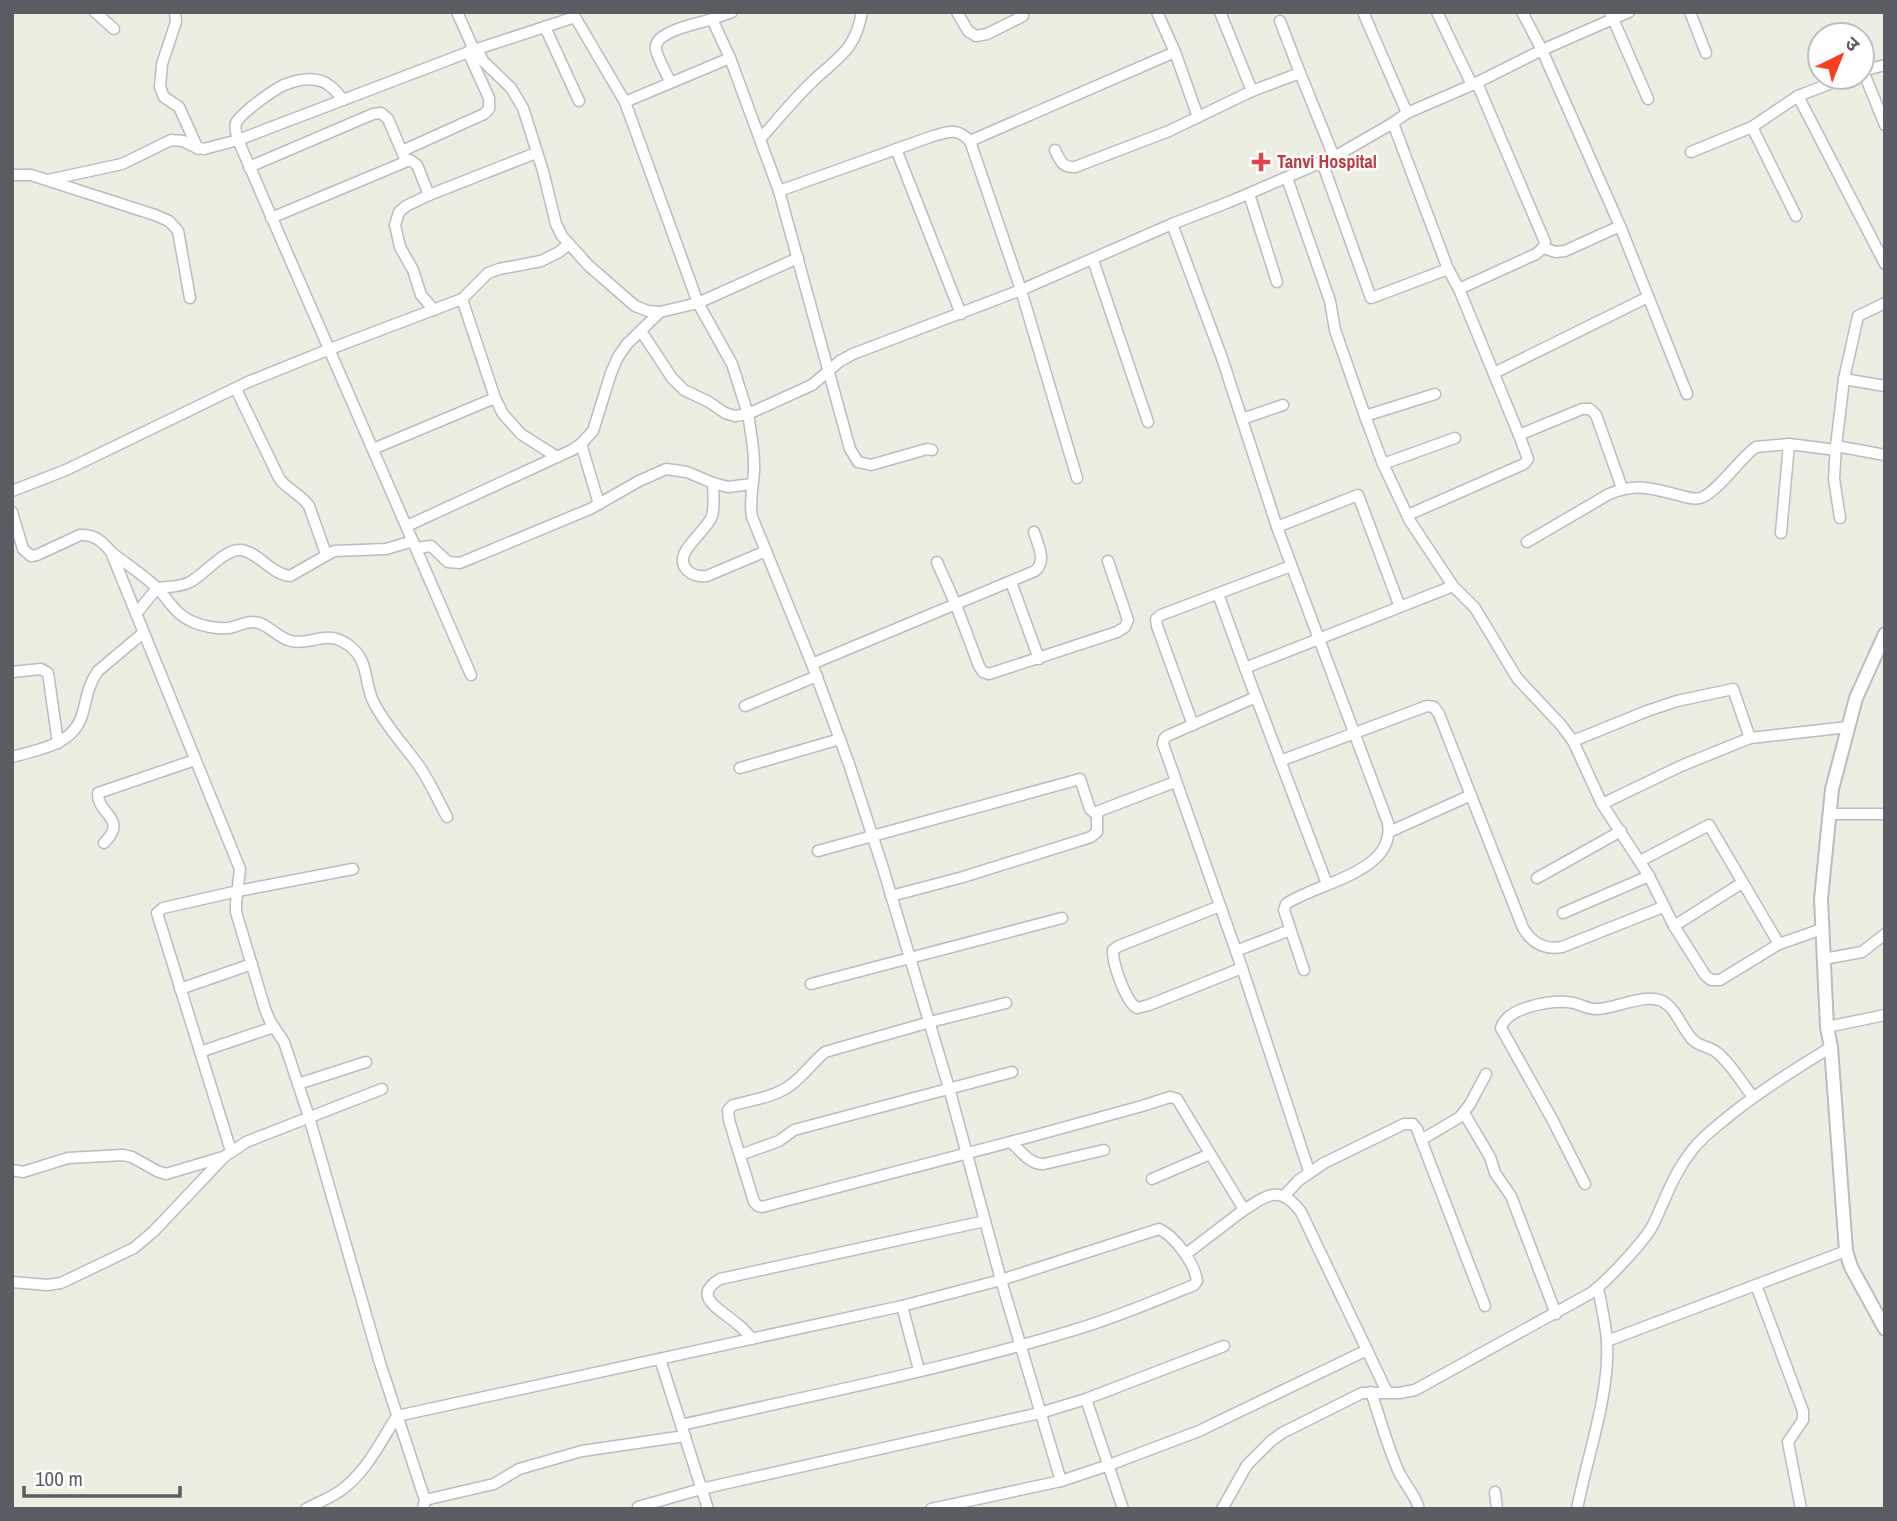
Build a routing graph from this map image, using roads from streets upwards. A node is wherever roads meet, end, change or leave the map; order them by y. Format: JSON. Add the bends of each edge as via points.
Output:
{"nodes":[{"id":1,"x":95,"y":12,"type":"edge"},
{"id":2,"x":175,"y":12,"type":"edge"},
{"id":3,"x":457,"y":12,"type":"edge"},
{"id":4,"x":732,"y":12,"type":"edge"},
{"id":5,"x":862,"y":12,"type":"edge"},
{"id":6,"x":957,"y":12,"type":"edge"},
{"id":7,"x":1157,"y":12,"type":"edge"},
{"id":8,"x":1220,"y":12,"type":"edge"},
{"id":9,"x":1363,"y":12,"type":"edge"},
{"id":10,"x":1437,"y":12,"type":"edge"},
{"id":11,"x":1522,"y":12,"type":"edge"},
{"id":12,"x":1629,"y":12,"type":"edge"},
{"id":13,"x":1690,"y":12,"type":"edge"},
{"id":14,"x":573,"y":15,"type":"edge"},
{"id":15,"x":1023,"y":16,"type":"dead end"},
{"id":16,"x":1612,"y":16,"type":"edge"},
{"id":17,"x":712,"y":19,"type":"junction"},
{"id":18,"x":1280,"y":21,"type":"dead end"},
{"id":19,"x":545,"y":27,"type":"junction"},
{"id":20,"x":114,"y":29,"type":"dead end"},
{"id":21,"x":1542,"y":50,"type":"junction"},
{"id":22,"x":473,"y":51,"type":"junction"},
{"id":23,"x":1175,"y":52,"type":"junction"},
{"id":24,"x":1706,"y":52,"type":"dead end"},
{"id":25,"x":730,"y":58,"type":"junction"},
{"id":26,"x":1300,"y":72,"type":"junction"},
{"id":27,"x":670,"y":82,"type":"junction"},
{"id":28,"x":1474,"y":84,"type":"junction"},
{"id":29,"x":1252,"y":91,"type":"junction"},
{"id":30,"x":1811,"y":91,"type":"edge"},
{"id":31,"x":1871,"y":91,"type":"edge"},
{"id":32,"x":1798,"y":96,"type":"junction"},
{"id":33,"x":1648,"y":99,"type":"dead end"},
{"id":34,"x":343,"y":100,"type":"junction"},
{"id":35,"x":579,"y":101,"type":"dead end"},
{"id":36,"x":625,"y":102,"type":"junction"},
{"id":37,"x":1407,"y":113,"type":"junction"},
{"id":38,"x":1198,"y":117,"type":"junction"},
{"id":39,"x":1393,"y":123,"type":"junction"},
{"id":40,"x":1885,"y":125,"type":"edge"},
{"id":41,"x":1752,"y":127,"type":"junction"},
{"id":42,"x":761,"y":138,"type":"junction"},
{"id":43,"x":238,"y":140,"type":"junction"},
{"id":44,"x":970,"y":141,"type":"junction"},
{"id":45,"x":198,"y":149,"type":"junction"},
{"id":46,"x":896,"y":149,"type":"junction"},
{"id":47,"x":402,"y":150,"type":"junction"},
{"id":48,"x":1055,"y":150,"type":"dead end"},
{"id":49,"x":1691,"y":152,"type":"dead end"},
{"id":50,"x":536,"y":153,"type":"junction"},
{"id":51,"x":1334,"y":157,"type":"junction"},
{"id":52,"x":406,"y":161,"type":"junction"},
{"id":53,"x":1322,"y":162,"type":"junction"},
{"id":54,"x":249,"y":167,"type":"junction"},
{"id":55,"x":12,"y":175,"type":"edge"},
{"id":56,"x":1287,"y":178,"type":"junction"},
{"id":57,"x":48,"y":180,"type":"junction"},
{"id":58,"x":779,"y":191,"type":"junction"},
{"id":59,"x":1249,"y":194,"type":"junction"},
{"id":60,"x":429,"y":195,"type":"junction"},
{"id":61,"x":1796,"y":216,"type":"dead end"},
{"id":62,"x":271,"y":218,"type":"junction"},
{"id":63,"x":1172,"y":224,"type":"junction"},
{"id":64,"x":1620,"y":226,"type":"junction"},
{"id":65,"x":569,"y":244,"type":"junction"},
{"id":66,"x":1543,"y":248,"type":"junction"},
{"id":67,"x":798,"y":258,"type":"junction"},
{"id":68,"x":1093,"y":260,"type":"junction"},
{"id":69,"x":1885,"y":264,"type":"edge"},
{"id":70,"x":1448,"y":269,"type":"junction"},
{"id":71,"x":1277,"y":282,"type":"dead end"},
{"id":72,"x":1458,"y":289,"type":"junction"},
{"id":73,"x":1021,"y":290,"type":"junction"},
{"id":74,"x":1648,"y":297,"type":"junction"},
{"id":75,"x":190,"y":298,"type":"dead end"},
{"id":76,"x":462,"y":299,"type":"junction"},
{"id":77,"x":698,"y":303,"type":"junction"},
{"id":78,"x":1885,"y":303,"type":"edge"},
{"id":79,"x":434,"y":310,"type":"junction"},
{"id":80,"x":660,"y":312,"type":"junction"},
{"id":81,"x":961,"y":314,"type":"junction"},
{"id":82,"x":641,"y":331,"type":"junction"},
{"id":83,"x":330,"y":349,"type":"junction"},
{"id":84,"x":829,"y":370,"type":"junction"},
{"id":85,"x":1494,"y":373,"type":"junction"},
{"id":86,"x":1844,"y":379,"type":"junction"},
{"id":87,"x":1885,"y":386,"type":"edge"},
{"id":88,"x":236,"y":389,"type":"junction"},
{"id":89,"x":1435,"y":394,"type":"dead end"},
{"id":90,"x":1687,"y":394,"type":"dead end"},
{"id":91,"x":495,"y":398,"type":"junction"},
{"id":92,"x":1283,"y":405,"type":"dead end"},
{"id":93,"x":748,"y":414,"type":"junction"},
{"id":94,"x":1365,"y":416,"type":"junction"},
{"id":95,"x":1242,"y":419,"type":"junction"},
{"id":96,"x":1148,"y":422,"type":"dead end"},
{"id":97,"x":1519,"y":435,"type":"junction"},
{"id":98,"x":1455,"y":438,"type":"dead end"},
{"id":99,"x":581,"y":444,"type":"junction"},
{"id":100,"x":1789,"y":444,"type":"junction"},
{"id":101,"x":1836,"y":448,"type":"junction"},
{"id":102,"x":373,"y":449,"type":"junction"},
{"id":103,"x":932,"y":450,"type":"dead end"},
{"id":104,"x":1885,"y":455,"type":"edge"},
{"id":105,"x":557,"y":457,"type":"junction"},
{"id":106,"x":1383,"y":464,"type":"junction"},
{"id":107,"x":1077,"y":478,"type":"dead end"},
{"id":108,"x":713,"y":483,"type":"junction"},
{"id":109,"x":752,"y":484,"type":"junction"},
{"id":110,"x":1622,"y":488,"type":"junction"},
{"id":111,"x":12,"y":491,"type":"edge"},
{"id":112,"x":599,"y":504,"type":"junction"},
{"id":113,"x":12,"y":512,"type":"edge"},
{"id":114,"x":1408,"y":515,"type":"junction"},
{"id":115,"x":1840,"y":518,"type":"dead end"},
{"id":116,"x":407,"y":526,"type":"junction"},
{"id":117,"x":1277,"y":527,"type":"junction"},
{"id":118,"x":1034,"y":532,"type":"dead end"},
{"id":119,"x":1781,"y":533,"type":"dead end"},
{"id":120,"x":1527,"y":542,"type":"dead end"},
{"id":121,"x":414,"y":544,"type":"junction"},
{"id":122,"x":766,"y":551,"type":"junction"},
{"id":123,"x":111,"y":552,"type":"junction"},
{"id":124,"x":326,"y":554,"type":"junction"},
{"id":125,"x":1108,"y":561,"type":"dead end"},
{"id":126,"x":937,"y":562,"type":"dead end"},
{"id":127,"x":1291,"y":566,"type":"junction"},
{"id":128,"x":1011,"y":582,"type":"junction"},
{"id":129,"x":1453,"y":586,"type":"junction"},
{"id":130,"x":157,"y":588,"type":"junction"},
{"id":131,"x":1218,"y":594,"type":"junction"},
{"id":132,"x":956,"y":604,"type":"junction"},
{"id":133,"x":1400,"y":607,"type":"junction"},
{"id":134,"x":136,"y":614,"type":"junction"},
{"id":135,"x":144,"y":633,"type":"junction"},
{"id":136,"x":1885,"y":634,"type":"edge"},
{"id":137,"x":1318,"y":638,"type":"junction"},
{"id":138,"x":1039,"y":659,"type":"junction"},
{"id":139,"x":812,"y":664,"type":"junction"},
{"id":140,"x":1245,"y":668,"type":"junction"},
{"id":141,"x":12,"y":672,"type":"edge"},
{"id":142,"x":471,"y":675,"type":"dead end"},
{"id":143,"x":817,"y":676,"type":"junction"},
{"id":144,"x":1256,"y":697,"type":"junction"},
{"id":145,"x":745,"y":706,"type":"dead end"},
{"id":146,"x":1193,"y":725,"type":"junction"},
{"id":147,"x":1848,"y":727,"type":"junction"},
{"id":148,"x":1354,"y":732,"type":"junction"},
{"id":149,"x":1750,"y":738,"type":"junction"},
{"id":150,"x":840,"y":739,"type":"junction"},
{"id":151,"x":1573,"y":741,"type":"junction"},
{"id":152,"x":58,"y":743,"type":"junction"},
{"id":153,"x":12,"y":757,"type":"edge"},
{"id":154,"x":195,"y":760,"type":"junction"},
{"id":155,"x":1280,"y":761,"type":"junction"},
{"id":156,"x":740,"y":768,"type":"dead end"},
{"id":157,"x":1175,"y":782,"type":"junction"},
{"id":158,"x":1471,"y":795,"type":"junction"},
{"id":159,"x":1602,"y":804,"type":"junction"},
{"id":160,"x":1829,"y":814,"type":"junction"},
{"id":161,"x":1885,"y":814,"type":"edge"},
{"id":162,"x":1097,"y":815,"type":"junction"},
{"id":163,"x":447,"y":817,"type":"dead end"},
{"id":164,"x":1621,"y":831,"type":"junction"},
{"id":165,"x":1389,"y":832,"type":"junction"},
{"id":166,"x":873,"y":837,"type":"junction"},
{"id":167,"x":104,"y":844,"type":"dead end"},
{"id":168,"x":818,"y":851,"type":"dead end"},
{"id":169,"x":1640,"y":861,"type":"junction"},
{"id":170,"x":353,"y":869,"type":"dead end"},
{"id":171,"x":1649,"y":876,"type":"junction"},
{"id":172,"x":1537,"y":878,"type":"dead end"},
{"id":173,"x":1742,"y":883,"type":"junction"},
{"id":174,"x":1327,"y":884,"type":"junction"},
{"id":175,"x":238,"y":891,"type":"junction"},
{"id":176,"x":891,"y":896,"type":"junction"},
{"id":177,"x":1220,"y":906,"type":"junction"},
{"id":178,"x":1663,"y":907,"type":"junction"},
{"id":179,"x":1563,"y":913,"type":"dead end"},
{"id":180,"x":1062,"y":918,"type":"dead end"},
{"id":181,"x":1674,"y":926,"type":"junction"},
{"id":182,"x":1822,"y":929,"type":"junction"},
{"id":183,"x":1290,"y":930,"type":"junction"},
{"id":184,"x":1885,"y":934,"type":"edge"},
{"id":185,"x":1779,"y":944,"type":"junction"},
{"id":186,"x":1236,"y":951,"type":"junction"},
{"id":187,"x":1824,"y":958,"type":"junction"},
{"id":188,"x":911,"y":959,"type":"junction"},
{"id":189,"x":252,"y":964,"type":"junction"},
{"id":190,"x":1242,"y":968,"type":"junction"},
{"id":191,"x":1304,"y":971,"type":"dead end"},
{"id":192,"x":811,"y":984,"type":"dead end"},
{"id":193,"x":180,"y":989,"type":"junction"},
{"id":194,"x":1006,"y":1003,"type":"dead end"},
{"id":195,"x":1885,"y":1015,"type":"edge"},
{"id":196,"x":930,"y":1022,"type":"junction"},
{"id":197,"x":274,"y":1027,"type":"junction"},
{"id":198,"x":1827,"y":1027,"type":"junction"},
{"id":199,"x":1831,"y":1047,"type":"junction"},
{"id":200,"x":200,"y":1052,"type":"junction"},
{"id":201,"x":366,"y":1062,"type":"dead end"},
{"id":202,"x":1012,"y":1072,"type":"dead end"},
{"id":203,"x":1486,"y":1074,"type":"dead end"},
{"id":204,"x":298,"y":1084,"type":"junction"},
{"id":205,"x":949,"y":1087,"type":"junction"},
{"id":206,"x":382,"y":1089,"type":"dead end"},
{"id":207,"x":1753,"y":1097,"type":"junction"},
{"id":208,"x":1464,"y":1113,"type":"junction"},
{"id":209,"x":309,"y":1117,"type":"junction"},
{"id":210,"x":1421,"y":1140,"type":"junction"},
{"id":211,"x":1012,"y":1142,"type":"junction"},
{"id":212,"x":1104,"y":1150,"type":"dead end"},
{"id":213,"x":228,"y":1154,"type":"junction"},
{"id":214,"x":967,"y":1154,"type":"junction"},
{"id":215,"x":1210,"y":1154,"type":"junction"},
{"id":216,"x":740,"y":1155,"type":"junction"},
{"id":217,"x":12,"y":1171,"type":"edge"},
{"id":218,"x":1309,"y":1171,"type":"junction"},
{"id":219,"x":1152,"y":1179,"type":"dead end"},
{"id":220,"x":1585,"y":1184,"type":"dead end"},
{"id":221,"x":1284,"y":1196,"type":"junction"},
{"id":222,"x":1241,"y":1212,"type":"junction"},
{"id":223,"x":985,"y":1222,"type":"junction"},
{"id":224,"x":1846,"y":1251,"type":"junction"},
{"id":225,"x":1186,"y":1254,"type":"junction"},
{"id":226,"x":1001,"y":1280,"type":"junction"},
{"id":227,"x":12,"y":1282,"type":"edge"},
{"id":228,"x":1756,"y":1285,"type":"junction"},
{"id":229,"x":1598,"y":1287,"type":"junction"},
{"id":230,"x":902,"y":1306,"type":"junction"},
{"id":231,"x":1485,"y":1306,"type":"dead end"},
{"id":232,"x":1879,"y":1306,"type":"edge"},
{"id":233,"x":1556,"y":1314,"type":"junction"},
{"id":234,"x":1884,"y":1328,"type":"edge"},
{"id":235,"x":752,"y":1339,"type":"junction"},
{"id":236,"x":1607,"y":1340,"type":"junction"},
{"id":237,"x":1019,"y":1346,"type":"junction"},
{"id":238,"x":1224,"y":1346,"type":"dead end"},
{"id":239,"x":1367,"y":1350,"type":"junction"},
{"id":240,"x":660,"y":1359,"type":"junction"},
{"id":241,"x":919,"y":1370,"type":"junction"},
{"id":242,"x":1371,"y":1392,"type":"junction"},
{"id":243,"x":1387,"y":1392,"type":"junction"},
{"id":244,"x":1086,"y":1399,"type":"junction"},
{"id":245,"x":1040,"y":1413,"type":"junction"},
{"id":246,"x":397,"y":1416,"type":"junction"},
{"id":247,"x":681,"y":1425,"type":"junction"},
{"id":248,"x":685,"y":1436,"type":"junction"},
{"id":249,"x":1108,"y":1465,"type":"junction"},
{"id":250,"x":1061,"y":1481,"type":"junction"},
{"id":251,"x":701,"y":1489,"type":"junction"},
{"id":252,"x":1495,"y":1492,"type":"dead end"},
{"id":253,"x":424,"y":1504,"type":"edge"},
{"id":254,"x":638,"y":1507,"type":"edge"},
{"id":255,"x":306,"y":1509,"type":"edge"},
{"id":256,"x":708,"y":1509,"type":"edge"},
{"id":257,"x":932,"y":1509,"type":"edge"},
{"id":258,"x":1123,"y":1509,"type":"edge"},
{"id":259,"x":1222,"y":1509,"type":"edge"},
{"id":260,"x":1419,"y":1509,"type":"edge"},
{"id":261,"x":1497,"y":1509,"type":"edge"},
{"id":262,"x":1577,"y":1509,"type":"edge"},
{"id":263,"x":1801,"y":1509,"type":"edge"}],
"edges":[{"from":1,"to":20,"type":"street"},
{"from":2,"to":45,"type":"street","via":[[160,88],[164,97],[179,107]]},
{"from":3,"to":22,"type":"street"},
{"from":4,"to":17,"type":"street"},
{"from":5,"to":42,"type":"street","via":[[859,29],[843,55],[811,82]]},
{"from":6,"to":15,"type":"street","via":[[976,36]]},
{"from":7,"to":23,"type":"street"},
{"from":8,"to":29,"type":"street"},
{"from":9,"to":37,"type":"street"},
{"from":10,"to":28,"type":"street"},
{"from":11,"to":21,"type":"street"},
{"from":12,"to":16,"type":"street"},
{"from":13,"to":24,"type":"street"},
{"from":14,"to":19,"type":"street"},
{"from":14,"to":36,"type":"street"},
{"from":16,"to":21,"type":"street"},
{"from":16,"to":33,"type":"street"},
{"from":17,"to":25,"type":"street"},
{"from":17,"to":27,"type":"street","via":[[659,38],[656,50]]},
{"from":18,"to":26,"type":"street"},
{"from":19,"to":22,"type":"street"},
{"from":19,"to":35,"type":"street"},
{"from":21,"to":28,"type":"street"},
{"from":21,"to":64,"type":"street"},
{"from":22,"to":34,"type":"street"},
{"from":22,"to":47,"type":"street","via":[[489,109]]},
{"from":22,"to":50,"type":"street","via":[[518,99]]},
{"from":23,"to":38,"type":"street"},
{"from":23,"to":44,"type":"street"},
{"from":25,"to":27,"type":"street"},
{"from":25,"to":42,"type":"street"},
{"from":26,"to":29,"type":"street"},
{"from":26,"to":51,"type":"street"},
{"from":27,"to":36,"type":"street"},
{"from":28,"to":37,"type":"street"},
{"from":28,"to":66,"type":"street","via":[[1544,237]]},
{"from":29,"to":38,"type":"street"},
{"from":30,"to":32,"type":"street"},
{"from":31,"to":40,"type":"street"},
{"from":32,"to":41,"type":"street"},
{"from":32,"to":69,"type":"street"},
{"from":34,"to":43,"type":"street"},
{"from":34,"to":43,"type":"street","via":[[332,87],[315,79],[285,85],[236,123]]},
{"from":36,"to":77,"type":"street"},
{"from":37,"to":39,"type":"street"},
{"from":38,"to":48,"type":"street","via":[[1075,167],[1063,164]]},
{"from":39,"to":51,"type":"street"},
{"from":39,"to":70,"type":"street"},
{"from":41,"to":49,"type":"street"},
{"from":41,"to":61,"type":"street"},
{"from":42,"to":58,"type":"street"},
{"from":43,"to":45,"type":"street"},
{"from":43,"to":54,"type":"street"},
{"from":44,"to":46,"type":"street","via":[[953,131]]},
{"from":44,"to":73,"type":"street"},
{"from":45,"to":57,"type":"street","via":[[171,140],[122,164]]},
{"from":46,"to":58,"type":"street"},
{"from":46,"to":81,"type":"street"},
{"from":47,"to":52,"type":"street"},
{"from":47,"to":54,"type":"street","via":[[381,113]]},
{"from":50,"to":60,"type":"street"},
{"from":50,"to":65,"type":"street","via":[[556,224]]},
{"from":51,"to":53,"type":"street"},
{"from":52,"to":60,"type":"street","via":[[417,165]]},
{"from":52,"to":62,"type":"street"},
{"from":53,"to":56,"type":"street"},
{"from":53,"to":70,"type":"street","via":[[1371,298]]},
{"from":54,"to":62,"type":"street"},
{"from":55,"to":57,"type":"street"},
{"from":56,"to":59,"type":"street"},
{"from":56,"to":94,"type":"street"},
{"from":57,"to":75,"type":"street","via":[[169,221],[178,231]]},
{"from":58,"to":67,"type":"street"},
{"from":59,"to":63,"type":"street"},
{"from":59,"to":71,"type":"street"},
{"from":60,"to":79,"type":"street","via":[[403,208],[395,225],[421,295]]},
{"from":62,"to":83,"type":"street"},
{"from":63,"to":68,"type":"street"},
{"from":63,"to":95,"type":"street"},
{"from":64,"to":66,"type":"street","via":[[1565,251]]},
{"from":64,"to":74,"type":"street"},
{"from":65,"to":76,"type":"street","via":[[541,261],[488,273]]},
{"from":65,"to":80,"type":"street","via":[[635,306]]},
{"from":66,"to":72,"type":"street"},
{"from":67,"to":77,"type":"street"},
{"from":67,"to":84,"type":"street"},
{"from":68,"to":73,"type":"street"},
{"from":68,"to":96,"type":"street"},
{"from":70,"to":72,"type":"street"},
{"from":72,"to":85,"type":"street"},
{"from":73,"to":81,"type":"street"},
{"from":73,"to":107,"type":"street"},
{"from":74,"to":85,"type":"street"},
{"from":74,"to":90,"type":"street"},
{"from":76,"to":79,"type":"street"},
{"from":76,"to":91,"type":"street"},
{"from":77,"to":80,"type":"street"},
{"from":77,"to":93,"type":"street","via":[[732,364]]},
{"from":78,"to":86,"type":"street","via":[[1858,316]]},
{"from":79,"to":83,"type":"street"},
{"from":80,"to":82,"type":"street"},
{"from":81,"to":84,"type":"street","via":[[853,354]]},
{"from":82,"to":93,"type":"street","via":[[678,385],[725,413]]},
{"from":82,"to":99,"type":"street","via":[[618,357],[593,431]]},
{"from":83,"to":88,"type":"street"},
{"from":83,"to":102,"type":"street"},
{"from":84,"to":93,"type":"street","via":[[812,385]]},
{"from":84,"to":103,"type":"street","via":[[850,449],[858,462],[871,465]]},
{"from":85,"to":97,"type":"street"},
{"from":86,"to":87,"type":"street"},
{"from":86,"to":101,"type":"street"},
{"from":88,"to":111,"type":"street"},
{"from":88,"to":124,"type":"street","via":[[279,478],[309,506]]},
{"from":89,"to":94,"type":"street"},
{"from":91,"to":102,"type":"street"},
{"from":91,"to":105,"type":"street","via":[[510,424]]},
{"from":92,"to":95,"type":"street"},
{"from":93,"to":109,"type":"street"},
{"from":94,"to":106,"type":"street"},
{"from":95,"to":117,"type":"street"},
{"from":97,"to":110,"type":"street","via":[[1590,409]]},
{"from":97,"to":114,"type":"street","via":[[1528,459],[1524,464]]},
{"from":98,"to":106,"type":"street"},
{"from":99,"to":105,"type":"street"},
{"from":99,"to":112,"type":"street"},
{"from":100,"to":101,"type":"street"},
{"from":100,"to":110,"type":"street","via":[[1756,447],[1702,498],[1651,488]]},
{"from":100,"to":119,"type":"street"},
{"from":101,"to":104,"type":"street"},
{"from":101,"to":115,"type":"street","via":[[1833,478]]},
{"from":102,"to":116,"type":"street"},
{"from":105,"to":116,"type":"street"},
{"from":106,"to":114,"type":"street"},
{"from":108,"to":109,"type":"street","via":[[728,487]]},
{"from":108,"to":112,"type":"street","via":[[666,468]]},
{"from":108,"to":122,"type":"street","via":[[713,514],[683,552],[686,570],[707,576]]},
{"from":109,"to":122,"type":"street","via":[[752,517]]},
{"from":110,"to":120,"type":"street"},
{"from":112,"to":121,"type":"street","via":[[460,563],[448,562],[431,547]]},
{"from":113,"to":123,"type":"street","via":[[23,549],[31,556],[87,534]]},
{"from":114,"to":129,"type":"street"},
{"from":116,"to":121,"type":"street"},
{"from":117,"to":127,"type":"street"},
{"from":117,"to":133,"type":"street","via":[[1358,495]]},
{"from":118,"to":128,"type":"street","via":[[1041,566]]},
{"from":121,"to":124,"type":"street"},
{"from":121,"to":142,"type":"street"},
{"from":122,"to":139,"type":"street"},
{"from":123,"to":130,"type":"street"},
{"from":123,"to":134,"type":"street"},
{"from":124,"to":130,"type":"street","via":[[290,576],[236,550],[188,583]]},
{"from":125,"to":138,"type":"street","via":[[1128,620],[1125,627]]},
{"from":126,"to":132,"type":"street"},
{"from":127,"to":131,"type":"street"},
{"from":127,"to":137,"type":"street"},
{"from":128,"to":132,"type":"street"},
{"from":128,"to":138,"type":"street"},
{"from":129,"to":133,"type":"street"},
{"from":129,"to":151,"type":"street","via":[[1475,608],[1517,678]]},
{"from":130,"to":134,"type":"street"},
{"from":130,"to":163,"type":"street","via":[[182,617],[203,625],[227,628],[255,622],[292,642],[326,638],[346,643],[366,668],[374,703],[420,768]]},
{"from":131,"to":140,"type":"street"},
{"from":131,"to":146,"type":"street","via":[[1156,619]]},
{"from":132,"to":138,"type":"street","via":[[983,672],[993,674]]},
{"from":132,"to":139,"type":"street"},
{"from":133,"to":137,"type":"street"},
{"from":134,"to":135,"type":"street"},
{"from":135,"to":152,"type":"street","via":[[93,678],[80,723]]},
{"from":135,"to":154,"type":"street"},
{"from":136,"to":147,"type":"street"},
{"from":137,"to":140,"type":"street"},
{"from":137,"to":148,"type":"street"},
{"from":139,"to":143,"type":"street"},
{"from":140,"to":144,"type":"street"},
{"from":141,"to":152,"type":"street","via":[[41,669],[48,673]]},
{"from":143,"to":145,"type":"street"},
{"from":143,"to":150,"type":"street"},
{"from":144,"to":146,"type":"street"},
{"from":144,"to":155,"type":"street"},
{"from":146,"to":157,"type":"street","via":[[1162,741]]},
{"from":147,"to":149,"type":"street"},
{"from":147,"to":160,"type":"street"},
{"from":148,"to":155,"type":"street"},
{"from":148,"to":158,"type":"street","via":[[1434,707]]},
{"from":148,"to":165,"type":"street"},
{"from":149,"to":151,"type":"street","via":[[1733,689],[1677,701]]},
{"from":149,"to":159,"type":"street"},
{"from":150,"to":156,"type":"street"},
{"from":150,"to":166,"type":"street"},
{"from":151,"to":159,"type":"street"},
{"from":152,"to":153,"type":"street"},
{"from":154,"to":167,"type":"street","via":[[98,793],[98,801],[113,822],[113,833]]},
{"from":154,"to":175,"type":"street","via":[[240,869]]},
{"from":155,"to":174,"type":"street"},
{"from":157,"to":162,"type":"street","via":[[1102,809]]},
{"from":157,"to":177,"type":"street"},
{"from":158,"to":165,"type":"street"},
{"from":158,"to":178,"type":"street","via":[[1523,928],[1537,944],[1562,947]]},
{"from":159,"to":164,"type":"street"},
{"from":160,"to":161,"type":"street"},
{"from":160,"to":182,"type":"street"},
{"from":162,"to":166,"type":"street","via":[[1090,809],[1080,779]]},
{"from":162,"to":176,"type":"street","via":[[1097,832],[1091,837]]},
{"from":164,"to":169,"type":"street"},
{"from":164,"to":172,"type":"street"},
{"from":165,"to":174,"type":"street","via":[[1384,847],[1367,866]]},
{"from":166,"to":168,"type":"street"},
{"from":166,"to":176,"type":"street"},
{"from":169,"to":171,"type":"street"},
{"from":169,"to":173,"type":"street","via":[[1709,825]]},
{"from":170,"to":175,"type":"street"},
{"from":171,"to":178,"type":"street"},
{"from":171,"to":179,"type":"street"},
{"from":173,"to":181,"type":"street"},
{"from":173,"to":185,"type":"street"},
{"from":174,"to":183,"type":"street","via":[[1286,904]]},
{"from":175,"to":189,"type":"street","via":[[236,912]]},
{"from":175,"to":193,"type":"street","via":[[157,912]]},
{"from":176,"to":188,"type":"street"},
{"from":177,"to":186,"type":"street"},
{"from":177,"to":190,"type":"street","via":[[1113,950],[1128,1001],[1137,1008],[1149,1005]]},
{"from":178,"to":181,"type":"street"},
{"from":180,"to":188,"type":"street"},
{"from":181,"to":185,"type":"street","via":[[1705,975],[1716,982]]},
{"from":182,"to":185,"type":"street"},
{"from":182,"to":187,"type":"street"},
{"from":183,"to":186,"type":"street"},
{"from":183,"to":191,"type":"street"},
{"from":184,"to":187,"type":"street","via":[[1858,954]]},
{"from":186,"to":190,"type":"street"},
{"from":187,"to":198,"type":"street"},
{"from":188,"to":192,"type":"street"},
{"from":188,"to":196,"type":"street"},
{"from":189,"to":193,"type":"street"},
{"from":189,"to":197,"type":"street"},
{"from":190,"to":218,"type":"street"},
{"from":193,"to":200,"type":"street"},
{"from":194,"to":196,"type":"street"},
{"from":195,"to":198,"type":"street"},
{"from":196,"to":205,"type":"street"},
{"from":196,"to":216,"type":"street","via":[[825,1052],[785,1089],[733,1105],[728,1110],[729,1120]]},
{"from":197,"to":200,"type":"street"},
{"from":197,"to":204,"type":"street"},
{"from":198,"to":199,"type":"street"},
{"from":199,"to":207,"type":"street"},
{"from":199,"to":224,"type":"street"},
{"from":200,"to":213,"type":"street"},
{"from":201,"to":204,"type":"street"},
{"from":202,"to":205,"type":"street"},
{"from":203,"to":208,"type":"street"},
{"from":204,"to":209,"type":"street"},
{"from":205,"to":214,"type":"street"},
{"from":205,"to":216,"type":"street","via":[[794,1130],[779,1141]]},
{"from":206,"to":209,"type":"street"},
{"from":207,"to":220,"type":"street","via":[[1723,1058],[1692,1039],[1662,1001],[1597,1009],[1568,1002],[1523,1008],[1501,1028]]},
{"from":207,"to":229,"type":"street","via":[[1694,1148],[1674,1177],[1652,1226]]},
{"from":208,"to":210,"type":"street"},
{"from":208,"to":233,"type":"street","via":[[1511,1196]]},
{"from":209,"to":213,"type":"street"},
{"from":209,"to":246,"type":"street"},
{"from":210,"to":218,"type":"street","via":[[1415,1126],[1407,1123]]},
{"from":210,"to":231,"type":"street"},
{"from":211,"to":212,"type":"street","via":[[1037,1164]]},
{"from":211,"to":214,"type":"street"},
{"from":211,"to":215,"type":"street","via":[[1170,1097],[1177,1099]]},
{"from":213,"to":217,"type":"street","via":[[166,1174],[123,1155],[68,1158]]},
{"from":213,"to":227,"type":"street","via":[[134,1248],[61,1283]]},
{"from":214,"to":216,"type":"street","via":[[761,1207],[754,1202]]},
{"from":214,"to":223,"type":"street"},
{"from":215,"to":219,"type":"street"},
{"from":215,"to":222,"type":"street"},
{"from":218,"to":221,"type":"street"},
{"from":221,"to":222,"type":"street","via":[[1264,1197]]},
{"from":221,"to":239,"type":"street","via":[[1301,1212]]},
{"from":222,"to":225,"type":"street"},
{"from":223,"to":226,"type":"street"},
{"from":223,"to":235,"type":"street","via":[[713,1283],[708,1290],[712,1305]]},
{"from":224,"to":228,"type":"street"},
{"from":224,"to":232,"type":"street","via":[[1851,1267]]},
{"from":225,"to":226,"type":"street","via":[[1159,1229]]},
{"from":225,"to":237,"type":"street","via":[[1197,1276],[1194,1285],[1119,1315]]},
{"from":226,"to":230,"type":"street"},
{"from":226,"to":237,"type":"street"},
{"from":228,"to":236,"type":"street"},
{"from":228,"to":263,"type":"street","via":[[1803,1411],[1803,1420],[1788,1442]]},
{"from":229,"to":233,"type":"street"},
{"from":229,"to":236,"type":"street"},
{"from":230,"to":235,"type":"street"},
{"from":230,"to":241,"type":"street"},
{"from":232,"to":234,"type":"street"},
{"from":233,"to":243,"type":"street","via":[[1415,1390]]},
{"from":235,"to":240,"type":"street"},
{"from":236,"to":262,"type":"street","via":[[1602,1394]]},
{"from":237,"to":241,"type":"street"},
{"from":237,"to":245,"type":"street"},
{"from":238,"to":244,"type":"street"},
{"from":239,"to":243,"type":"street"},
{"from":239,"to":249,"type":"street","via":[[1199,1431]]},
{"from":240,"to":246,"type":"street"},
{"from":240,"to":247,"type":"street"},
{"from":241,"to":247,"type":"street"},
{"from":242,"to":243,"type":"street"},
{"from":242,"to":259,"type":"street","via":[[1348,1399],[1270,1441],[1248,1465]]},
{"from":242,"to":260,"type":"street","via":[[1397,1468]]},
{"from":244,"to":245,"type":"street"},
{"from":244,"to":249,"type":"street"},
{"from":245,"to":250,"type":"street"},
{"from":245,"to":251,"type":"street"},
{"from":246,"to":253,"type":"street"},
{"from":246,"to":255,"type":"street","via":[[350,1482]]},
{"from":247,"to":248,"type":"street"},
{"from":248,"to":251,"type":"street"},
{"from":248,"to":253,"type":"street","via":[[582,1451]]},
{"from":249,"to":250,"type":"street"},
{"from":249,"to":258,"type":"street"},
{"from":250,"to":257,"type":"street"},
{"from":251,"to":254,"type":"street"},
{"from":251,"to":256,"type":"street"},
{"from":252,"to":261,"type":"street"}]}
